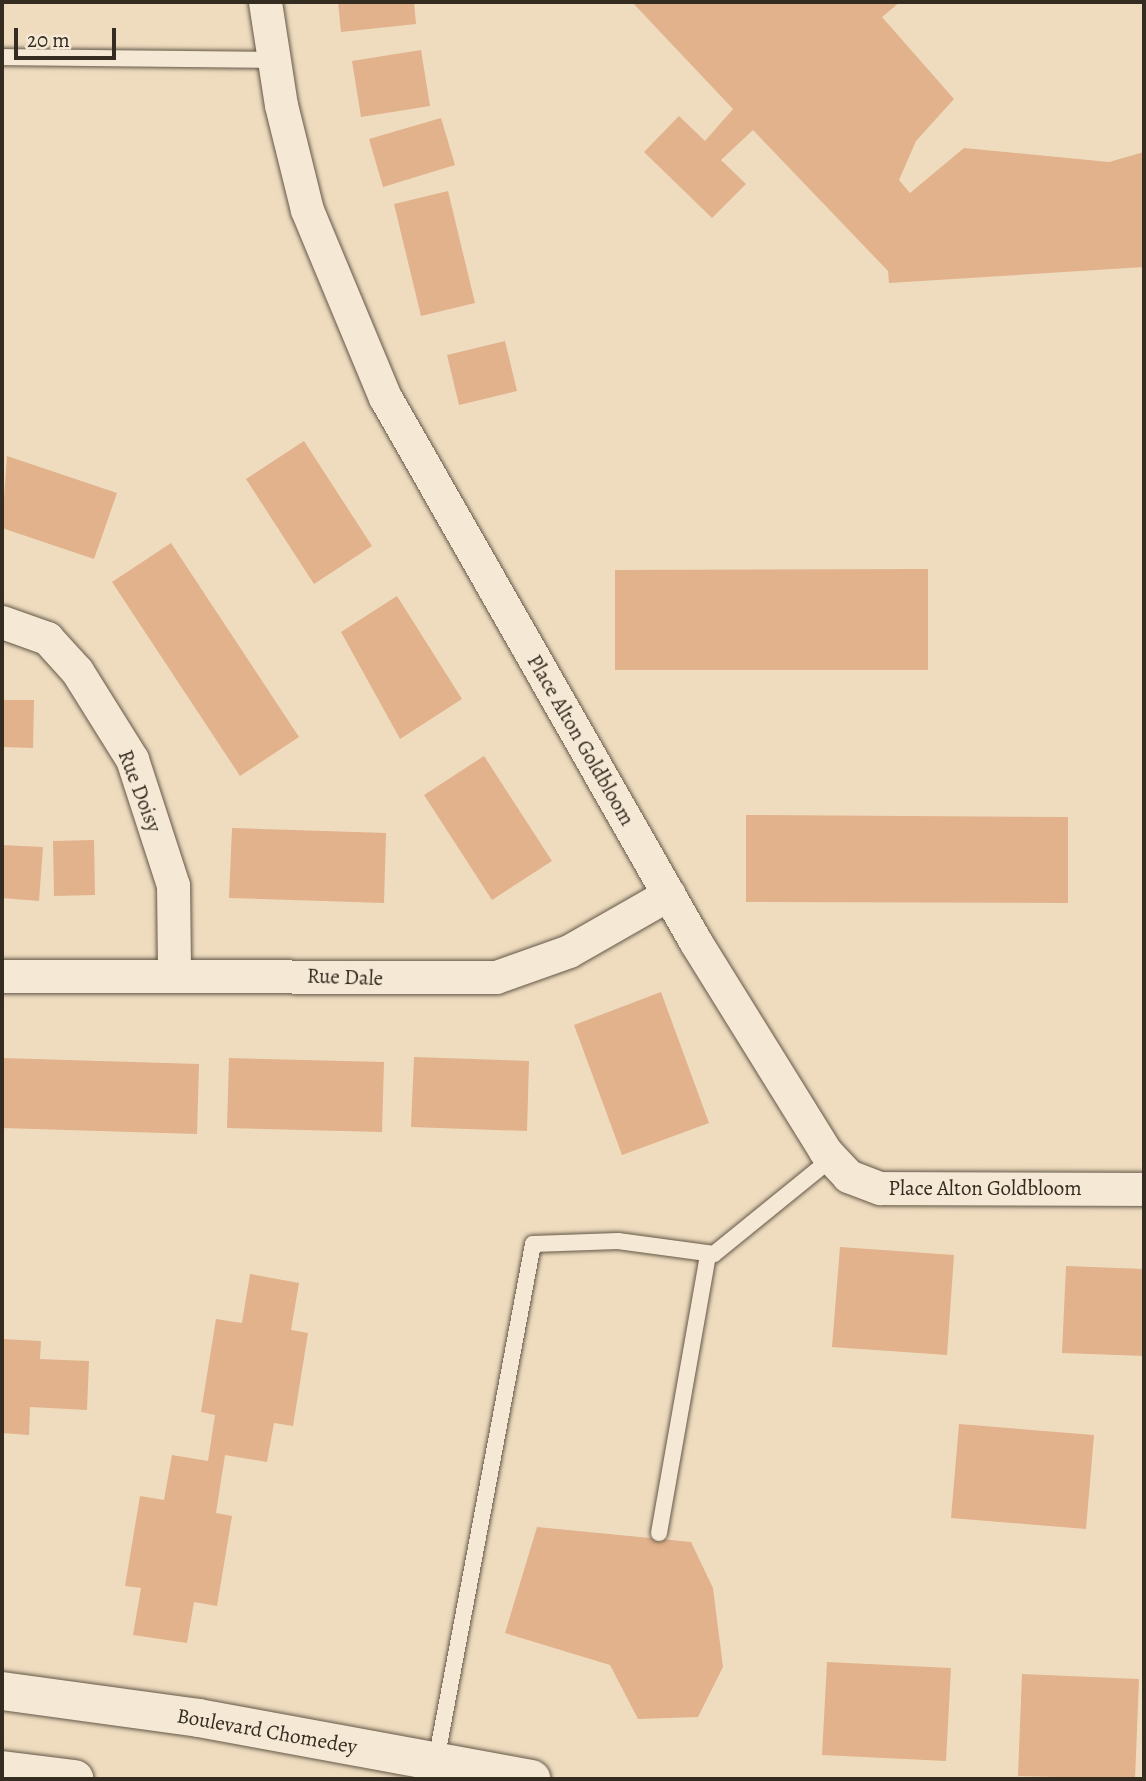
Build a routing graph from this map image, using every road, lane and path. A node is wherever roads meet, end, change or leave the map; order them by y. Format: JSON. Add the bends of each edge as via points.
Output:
{"nodes":[{"id":1,"x":265,"y":2,"type":"edge"},
{"id":2,"x":2,"y":57,"type":"edge"},
{"id":3,"x":273,"y":60,"type":"junction"},
{"id":4,"x":2,"y":622,"type":"edge"},
{"id":5,"x":669,"y":894,"type":"junction"},
{"id":6,"x":174,"y":972,"type":"junction"},
{"id":7,"x":2,"y":976,"type":"edge"},
{"id":8,"x":831,"y":1159,"type":"junction"},
{"id":9,"x":1144,"y":1189,"type":"edge"},
{"id":10,"x":708,"y":1254,"type":"junction"},
{"id":11,"x":659,"y":1533,"type":"dead end"},
{"id":12,"x":2,"y":1691,"type":"edge"},
{"id":13,"x":436,"y":1761,"type":"junction"},
{"id":14,"x":2,"y":1770,"type":"edge"},
{"id":15,"x":74,"y":1779,"type":"edge"},
{"id":16,"x":531,"y":1779,"type":"edge"}],
"edges":[{"from":1,"to":3,"type":"street","name":"Place Alton Goldbloom"},
{"from":2,"to":3,"type":"lane"},
{"from":3,"to":5,"type":"street","name":"Place Alton Goldbloom","via":[[318,246],[385,397]]},
{"from":4,"to":6,"type":"street","name":"Rue Doisy","via":[[47,638],[77,671],[132,759],[173,886]]},
{"from":5,"to":6,"type":"street","name":"Rue Dale","via":[[569,951],[496,977]]},
{"from":5,"to":8,"type":"street","name":"Place Alton Goldbloom"},
{"from":6,"to":7,"type":"street","name":"Rue Dale"},
{"from":8,"to":9,"type":"street","name":"Place Alton Goldbloom","via":[[857,1181],[880,1188]]},
{"from":8,"to":10,"type":"lane","via":[[725,1250]]},
{"from":10,"to":11,"type":"lane"},
{"from":10,"to":13,"type":"lane","via":[[618,1241],[533,1244]]},
{"from":12,"to":13,"type":"street","name":"Boulevard Chomedey"},
{"from":13,"to":16,"type":"street","name":"Boulevard Chomedey"},
{"from":14,"to":15,"type":"street"}]}
